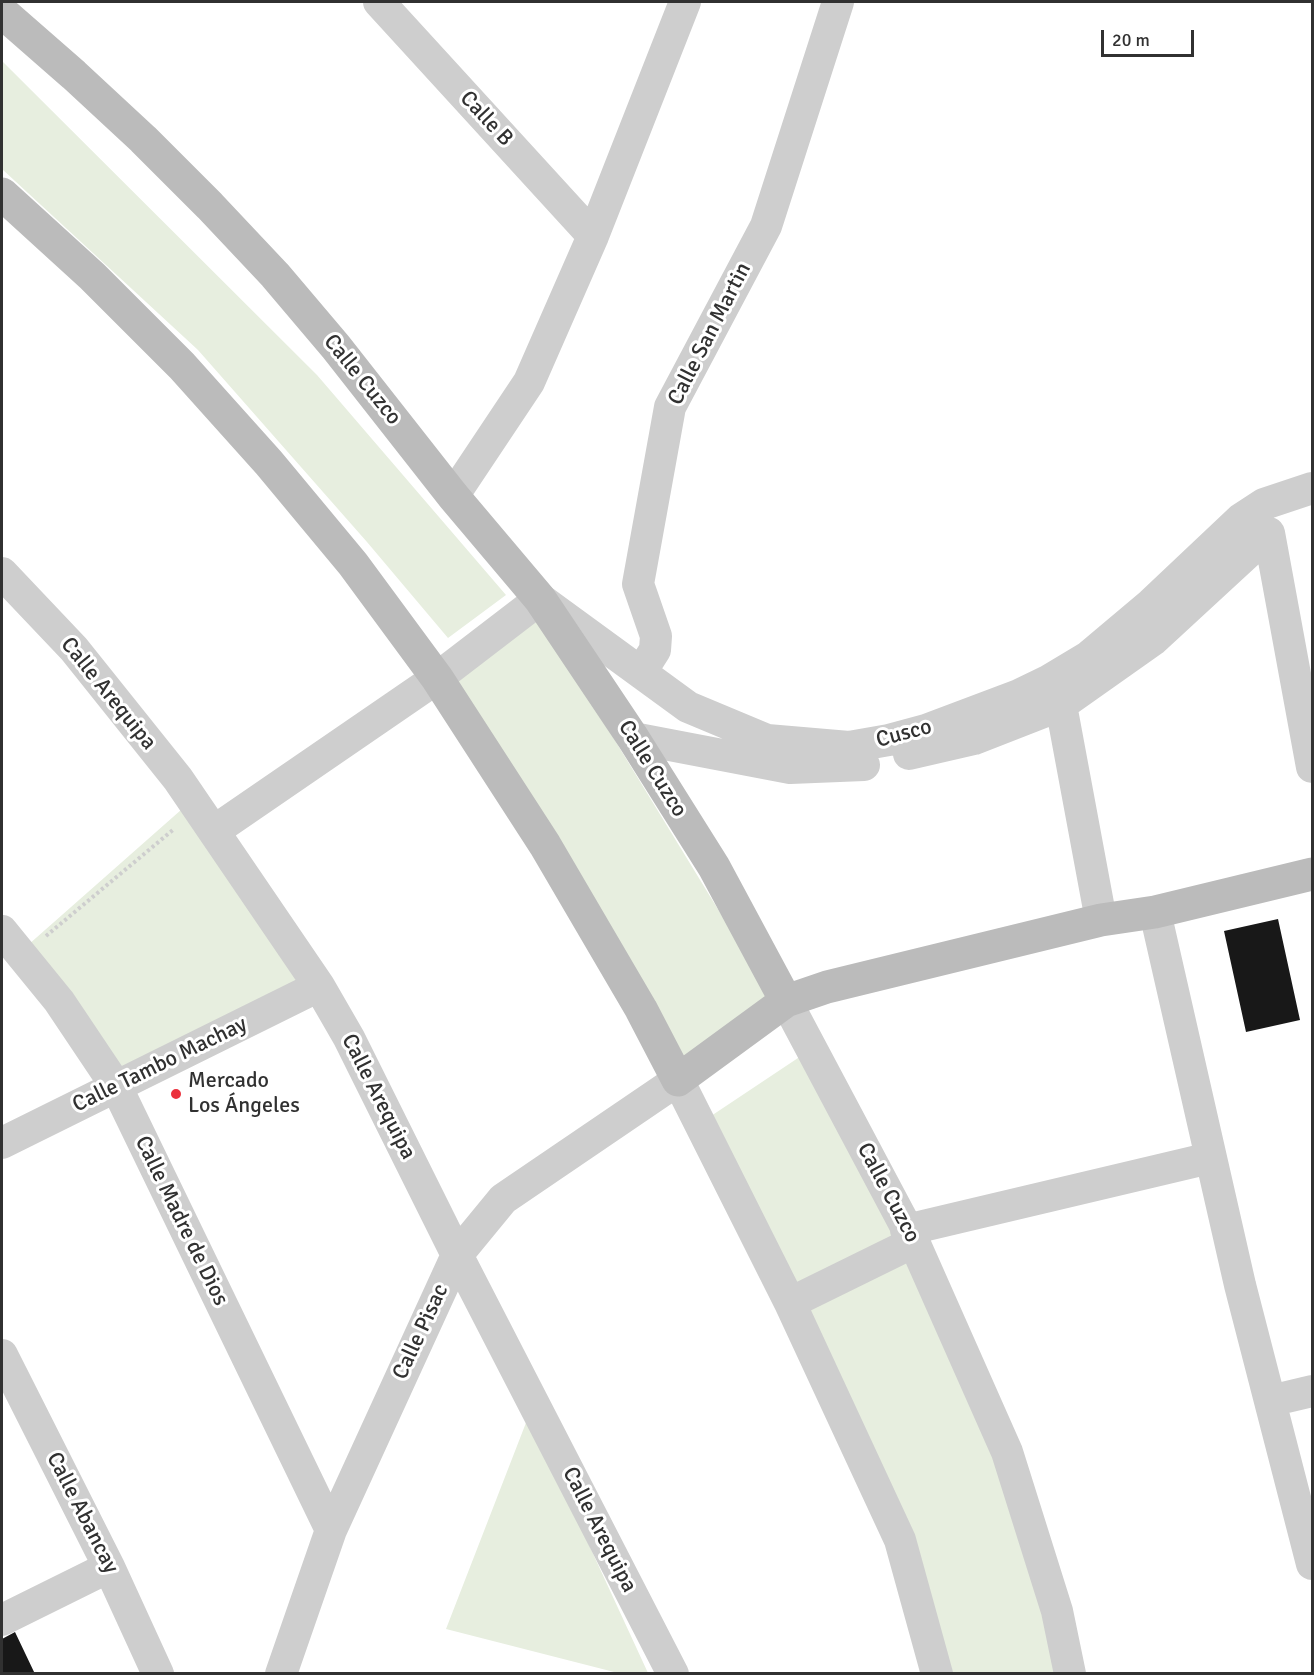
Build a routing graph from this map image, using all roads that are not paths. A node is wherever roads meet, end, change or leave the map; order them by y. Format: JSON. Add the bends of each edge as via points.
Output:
{"nodes":[{"id":1,"x":685,"y":2,"type":"edge"},
{"id":2,"x":838,"y":2,"type":"edge"},
{"id":3,"x":382,"y":3,"type":"edge"},
{"id":4,"x":2,"y":12,"type":"edge"},
{"id":5,"x":2,"y":195,"type":"edge"},
{"id":6,"x":593,"y":236,"type":"junction"},
{"id":7,"x":1312,"y":488,"type":"edge"},
{"id":8,"x":453,"y":496,"type":"junction"},
{"id":9,"x":2,"y":573,"type":"edge"},
{"id":10,"x":540,"y":599,"type":"junction"},
{"id":11,"x":640,"y":672,"type":"junction"},
{"id":12,"x":437,"y":678,"type":"junction"},
{"id":13,"x":1061,"y":705,"type":"junction"},
{"id":14,"x":633,"y":738,"type":"junction"},
{"id":15,"x":1312,"y":767,"type":"edge"},
{"id":16,"x":214,"y":831,"type":"junction"},
{"id":17,"x":1312,"y":874,"type":"edge"},
{"id":18,"x":1155,"y":912,"type":"junction"},
{"id":19,"x":1101,"y":921,"type":"junction"},
{"id":20,"x":2,"y":931,"type":"edge"},
{"id":21,"x":319,"y":986,"type":"junction"},
{"id":22,"x":786,"y":1001,"type":"junction"},
{"id":23,"x":678,"y":1080,"type":"junction"},
{"id":24,"x":116,"y":1086,"type":"junction"},
{"id":25,"x":2,"y":1143,"type":"edge"},
{"id":26,"x":1210,"y":1158,"type":"junction"},
{"id":27,"x":910,"y":1236,"type":"junction"},
{"id":28,"x":457,"y":1255,"type":"junction"},
{"id":29,"x":790,"y":1303,"type":"junction"},
{"id":30,"x":2,"y":1355,"type":"edge"},
{"id":31,"x":1312,"y":1391,"type":"edge"},
{"id":32,"x":1270,"y":1401,"type":"junction"},
{"id":33,"x":331,"y":1530,"type":"junction"},
{"id":34,"x":1312,"y":1564,"type":"edge"},
{"id":35,"x":109,"y":1567,"type":"junction"},
{"id":36,"x":2,"y":1620,"type":"edge"},
{"id":37,"x":158,"y":1674,"type":"edge"},
{"id":38,"x":281,"y":1674,"type":"edge"},
{"id":39,"x":673,"y":1674,"type":"edge"},
{"id":40,"x":937,"y":1674,"type":"edge"},
{"id":41,"x":1070,"y":1674,"type":"edge"}],
"edges":[{"from":1,"to":6,"type":"street"},
{"from":2,"to":11,"type":"street","name":"Calle San Martin","via":[[766,226],[670,407],[638,584],[656,636],[655,650]]},
{"from":3,"to":6,"type":"street","name":"Calle B"},
{"from":4,"to":8,"type":"street","name":"Calle Cuzco","via":[[143,140],[234,232],[336,347]]},
{"from":5,"to":12,"type":"street","via":[[182,366],[353,564]]},
{"from":6,"to":8,"type":"street","via":[[529,382]]},
{"from":7,"to":11,"type":"street","name":"Cusco","via":[[1264,504],[1241,519],[1088,657],[1019,695],[926,730],[849,747],[767,740],[688,707]]},
{"from":8,"to":10,"type":"street","name":"Calle Cuzco"},
{"from":9,"to":16,"type":"street","name":"Calle Arequipa","via":[[74,649],[178,779]]},
{"from":10,"to":11,"type":"street","name":"Cusco"},
{"from":10,"to":12,"type":"street"},
{"from":10,"to":14,"type":"street","name":"Calle Cuzco"},
{"from":12,"to":16,"type":"street"},
{"from":12,"to":23,"type":"street","via":[[545,845]]},
{"from":13,"to":14,"type":"street","via":[[974,739],[862,766],[789,768]]},
{"from":13,"to":15,"type":"street","via":[[1154,640],[1269,533]]},
{"from":13,"to":19,"type":"street"},
{"from":14,"to":22,"type":"street","name":"Calle Cuzco","via":[[714,867]]},
{"from":16,"to":21,"type":"street","name":"Calle Arequipa"},
{"from":17,"to":18,"type":"street"},
{"from":18,"to":19,"type":"street"},
{"from":18,"to":26,"type":"street"},
{"from":19,"to":22,"type":"street","via":[[827,987]]},
{"from":20,"to":24,"type":"street","name":"Calle Madre de Dios","via":[[59,1000]]},
{"from":21,"to":24,"type":"street","name":"Calle Tambo Machay"},
{"from":21,"to":28,"type":"street","name":"Calle Arequipa"},
{"from":22,"to":23,"type":"street"},
{"from":22,"to":27,"type":"street","name":"Calle Cuzco"},
{"from":23,"to":28,"type":"street","name":"Calle Pisac","via":[[503,1199]]},
{"from":23,"to":29,"type":"street"},
{"from":24,"to":25,"type":"street","name":"Calle Tambo Machay"},
{"from":24,"to":33,"type":"street","name":"Calle Madre de Dios"},
{"from":26,"to":27,"type":"street"},
{"from":26,"to":32,"type":"street"},
{"from":27,"to":29,"type":"street"},
{"from":27,"to":41,"type":"street","name":"Calle Cuzco","via":[[1006,1452],[1057,1611]]},
{"from":28,"to":33,"type":"street","name":"Calle Pisac"},
{"from":28,"to":39,"type":"street","name":"Calle Arequipa"},
{"from":29,"to":40,"type":"street","via":[[900,1540]]},
{"from":30,"to":35,"type":"street","name":"Calle Abancay"},
{"from":31,"to":32,"type":"street"},
{"from":32,"to":34,"type":"street"},
{"from":33,"to":38,"type":"street","name":"Calle Pisac"},
{"from":35,"to":36,"type":"street"},
{"from":35,"to":37,"type":"street","name":"Calle Abancay"}]}
